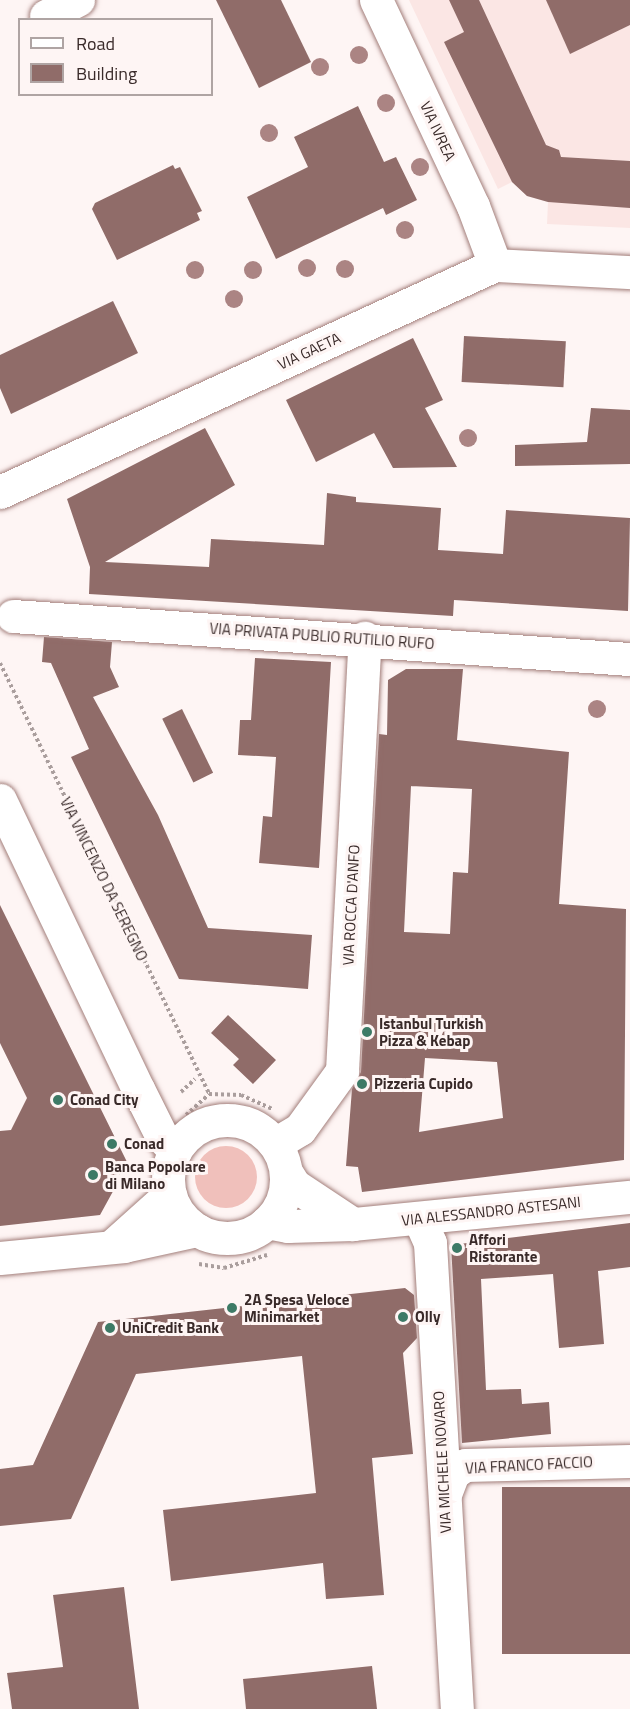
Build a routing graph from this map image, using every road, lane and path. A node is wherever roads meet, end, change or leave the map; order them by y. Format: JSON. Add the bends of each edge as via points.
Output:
{"nodes":[{"id":1,"x":78,"y":0,"type":"edge"},
{"id":2,"x":376,"y":0,"type":"edge"},
{"id":3,"x":46,"y":16,"type":"dead end"},
{"id":4,"x":495,"y":265,"type":"junction"},
{"id":5,"x":630,"y":272,"type":"edge"},
{"id":6,"x":0,"y":492,"type":"edge"},
{"id":7,"x":13,"y":616,"type":"dead end"},
{"id":8,"x":365,"y":638,"type":"junction"},
{"id":9,"x":630,"y":658,"type":"edge"},
{"id":10,"x":0,"y":663,"type":"edge"},
{"id":11,"x":0,"y":800,"type":"edge"},
{"id":12,"x":195,"y":1079,"type":"dead end"},
{"id":13,"x":181,"y":1092,"type":"dead end"},
{"id":14,"x":186,"y":1139,"type":"junction"},
{"id":15,"x":281,"y":1144,"type":"junction"},
{"id":16,"x":170,"y":1194,"type":"junction"},
{"id":17,"x":630,"y":1197,"type":"edge"},
{"id":18,"x":418,"y":1218,"type":"junction"},
{"id":19,"x":267,"y":1222,"type":"junction"},
{"id":20,"x":353,"y":1224,"type":"junction"},
{"id":21,"x":197,"y":1230,"type":"junction"},
{"id":22,"x":111,"y":1248,"type":"junction"},
{"id":23,"x":0,"y":1258,"type":"edge"},
{"id":24,"x":630,"y":1461,"type":"edge"},
{"id":25,"x":445,"y":1494,"type":"junction"},
{"id":26,"x":457,"y":1709,"type":"edge"}],
"edges":[{"from":1,"to":3,"type":"street"},
{"from":2,"to":4,"type":"street","name":"VIA IVREA","via":[[474,206]]},
{"from":4,"to":5,"type":"street","name":"VIA GAETA"},
{"from":4,"to":6,"type":"street","name":"VIA GAETA"},
{"from":7,"to":8,"type":"street","name":"VIA PRIVATA PUBLIO RUTILIO RUFO"},
{"from":8,"to":9,"type":"street","name":"VIA PRIVATA PUBLIO RUTILIO RUFO"},
{"from":8,"to":15,"type":"street","name":"VIA ROCCA D'ANFO","via":[[342,1071],[300,1129]]},
{"from":10,"to":15,"type":"path","name":"VIA VINCENZO DA SEREGNO","via":[[209,1094],[242,1095],[266,1104]]},
{"from":11,"to":14,"type":"street","via":[[162,1137]]},
{"from":12,"to":13,"type":"path"},
{"from":14,"to":15,"type":"street","via":[[230,1119],[263,1131]]},
{"from":14,"to":16,"type":"street","via":[[168,1172]]},
{"from":15,"to":19,"type":"street","via":[[285,1190]]},
{"from":15,"to":20,"type":"street","via":[[294,1185]]},
{"from":16,"to":21,"type":"street","via":[[176,1209]]},
{"from":16,"to":22,"type":"street"},
{"from":17,"to":18,"type":"street","name":"VIA ALESSANDRO ASTESANI"},
{"from":18,"to":20,"type":"street","name":"VIA ALESSANDRO ASTESANI"},
{"from":18,"to":25,"type":"street","name":"VIA MICHELE NOVARO","via":[[430,1243]]},
{"from":19,"to":20,"type":"street","name":"VIA ALESSANDRO ASTESANI","via":[[288,1226]]},
{"from":19,"to":21,"type":"street","via":[[233,1237]]},
{"from":21,"to":22,"type":"street"},
{"from":22,"to":23,"type":"street"},
{"from":24,"to":25,"type":"street","name":"VIA FRANCO FACCIO","via":[[465,1465],[453,1473]]},
{"from":25,"to":26,"type":"street","name":"VIA MICHELE NOVARO"}]}
